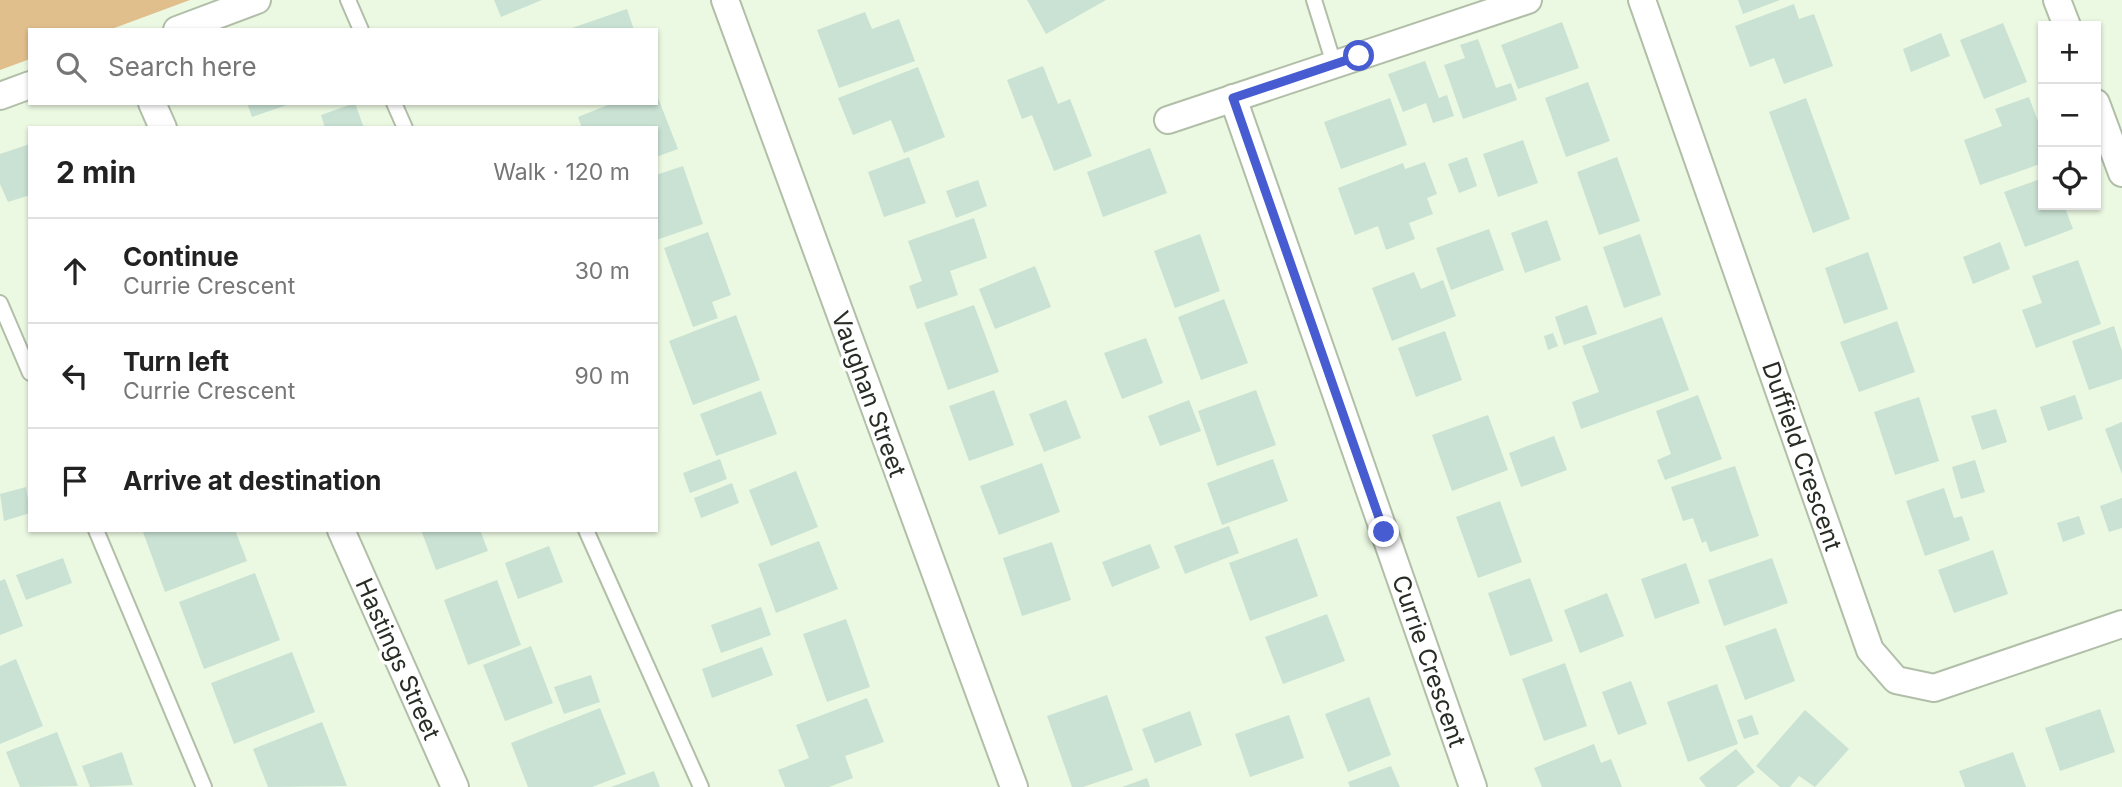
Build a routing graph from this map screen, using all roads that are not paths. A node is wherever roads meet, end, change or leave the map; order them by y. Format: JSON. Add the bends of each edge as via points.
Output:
{"nodes":[{"id":1,"x":257,"y":0,"type":"edge"},
{"id":2,"x":348,"y":0,"type":"edge"},
{"id":3,"x":725,"y":0,"type":"edge"},
{"id":4,"x":1314,"y":0,"type":"edge"},
{"id":5,"x":1528,"y":0,"type":"edge"},
{"id":6,"x":1642,"y":0,"type":"edge"},
{"id":7,"x":2057,"y":0,"type":"edge"},
{"id":8,"x":2065,"y":21,"type":"edge"},
{"id":9,"x":182,"y":28,"type":"edge"},
{"id":10,"x":360,"y":28,"type":"edge"},
{"id":11,"x":1335,"y":64,"type":"junction"},
{"id":12,"x":28,"y":86,"type":"edge"},
{"id":13,"x":0,"y":96,"type":"edge"},
{"id":14,"x":1233,"y":98,"type":"junction"},
{"id":15,"x":153,"y":105,"type":"edge"},
{"id":16,"x":395,"y":105,"type":"edge"},
{"id":17,"x":2101,"y":116,"type":"edge"},
{"id":18,"x":1168,"y":120,"type":"dead end"},
{"id":19,"x":162,"y":126,"type":"edge"},
{"id":20,"x":404,"y":126,"type":"edge"},
{"id":21,"x":2122,"y":173,"type":"edge"},
{"id":22,"x":0,"y":303,"type":"edge"},
{"id":23,"x":28,"y":368,"type":"edge"},
{"id":24,"x":97,"y":532,"type":"edge"},
{"id":25,"x":342,"y":532,"type":"edge"},
{"id":26,"x":587,"y":532,"type":"edge"},
{"id":27,"x":2122,"y":624,"type":"edge"},
{"id":28,"x":204,"y":787,"type":"edge"},
{"id":29,"x":455,"y":787,"type":"edge"},
{"id":30,"x":701,"y":787,"type":"edge"},
{"id":31,"x":1014,"y":787,"type":"edge"},
{"id":32,"x":1473,"y":787,"type":"edge"}],
"edges":[{"from":1,"to":9,"type":"street"},
{"from":2,"to":10,"type":"lane"},
{"from":3,"to":31,"type":"street","name":"Vaughan Street"},
{"from":4,"to":11,"type":"lane"},
{"from":5,"to":11,"type":"street"},
{"from":6,"to":27,"type":"street","name":"Duffield Crescent","via":[[1870,650],[1896,680],[1934,688]]},
{"from":7,"to":8,"type":"street"},
{"from":11,"to":14,"type":"street"},
{"from":12,"to":13,"type":"street"},
{"from":14,"to":18,"type":"street"},
{"from":14,"to":32,"type":"street","name":"Currie Crescent"},
{"from":15,"to":19,"type":"street"},
{"from":16,"to":20,"type":"lane"},
{"from":17,"to":21,"type":"street"},
{"from":22,"to":23,"type":"lane"},
{"from":24,"to":28,"type":"lane"},
{"from":25,"to":29,"type":"street","name":"Hastings Street"},
{"from":26,"to":30,"type":"lane"}]}
